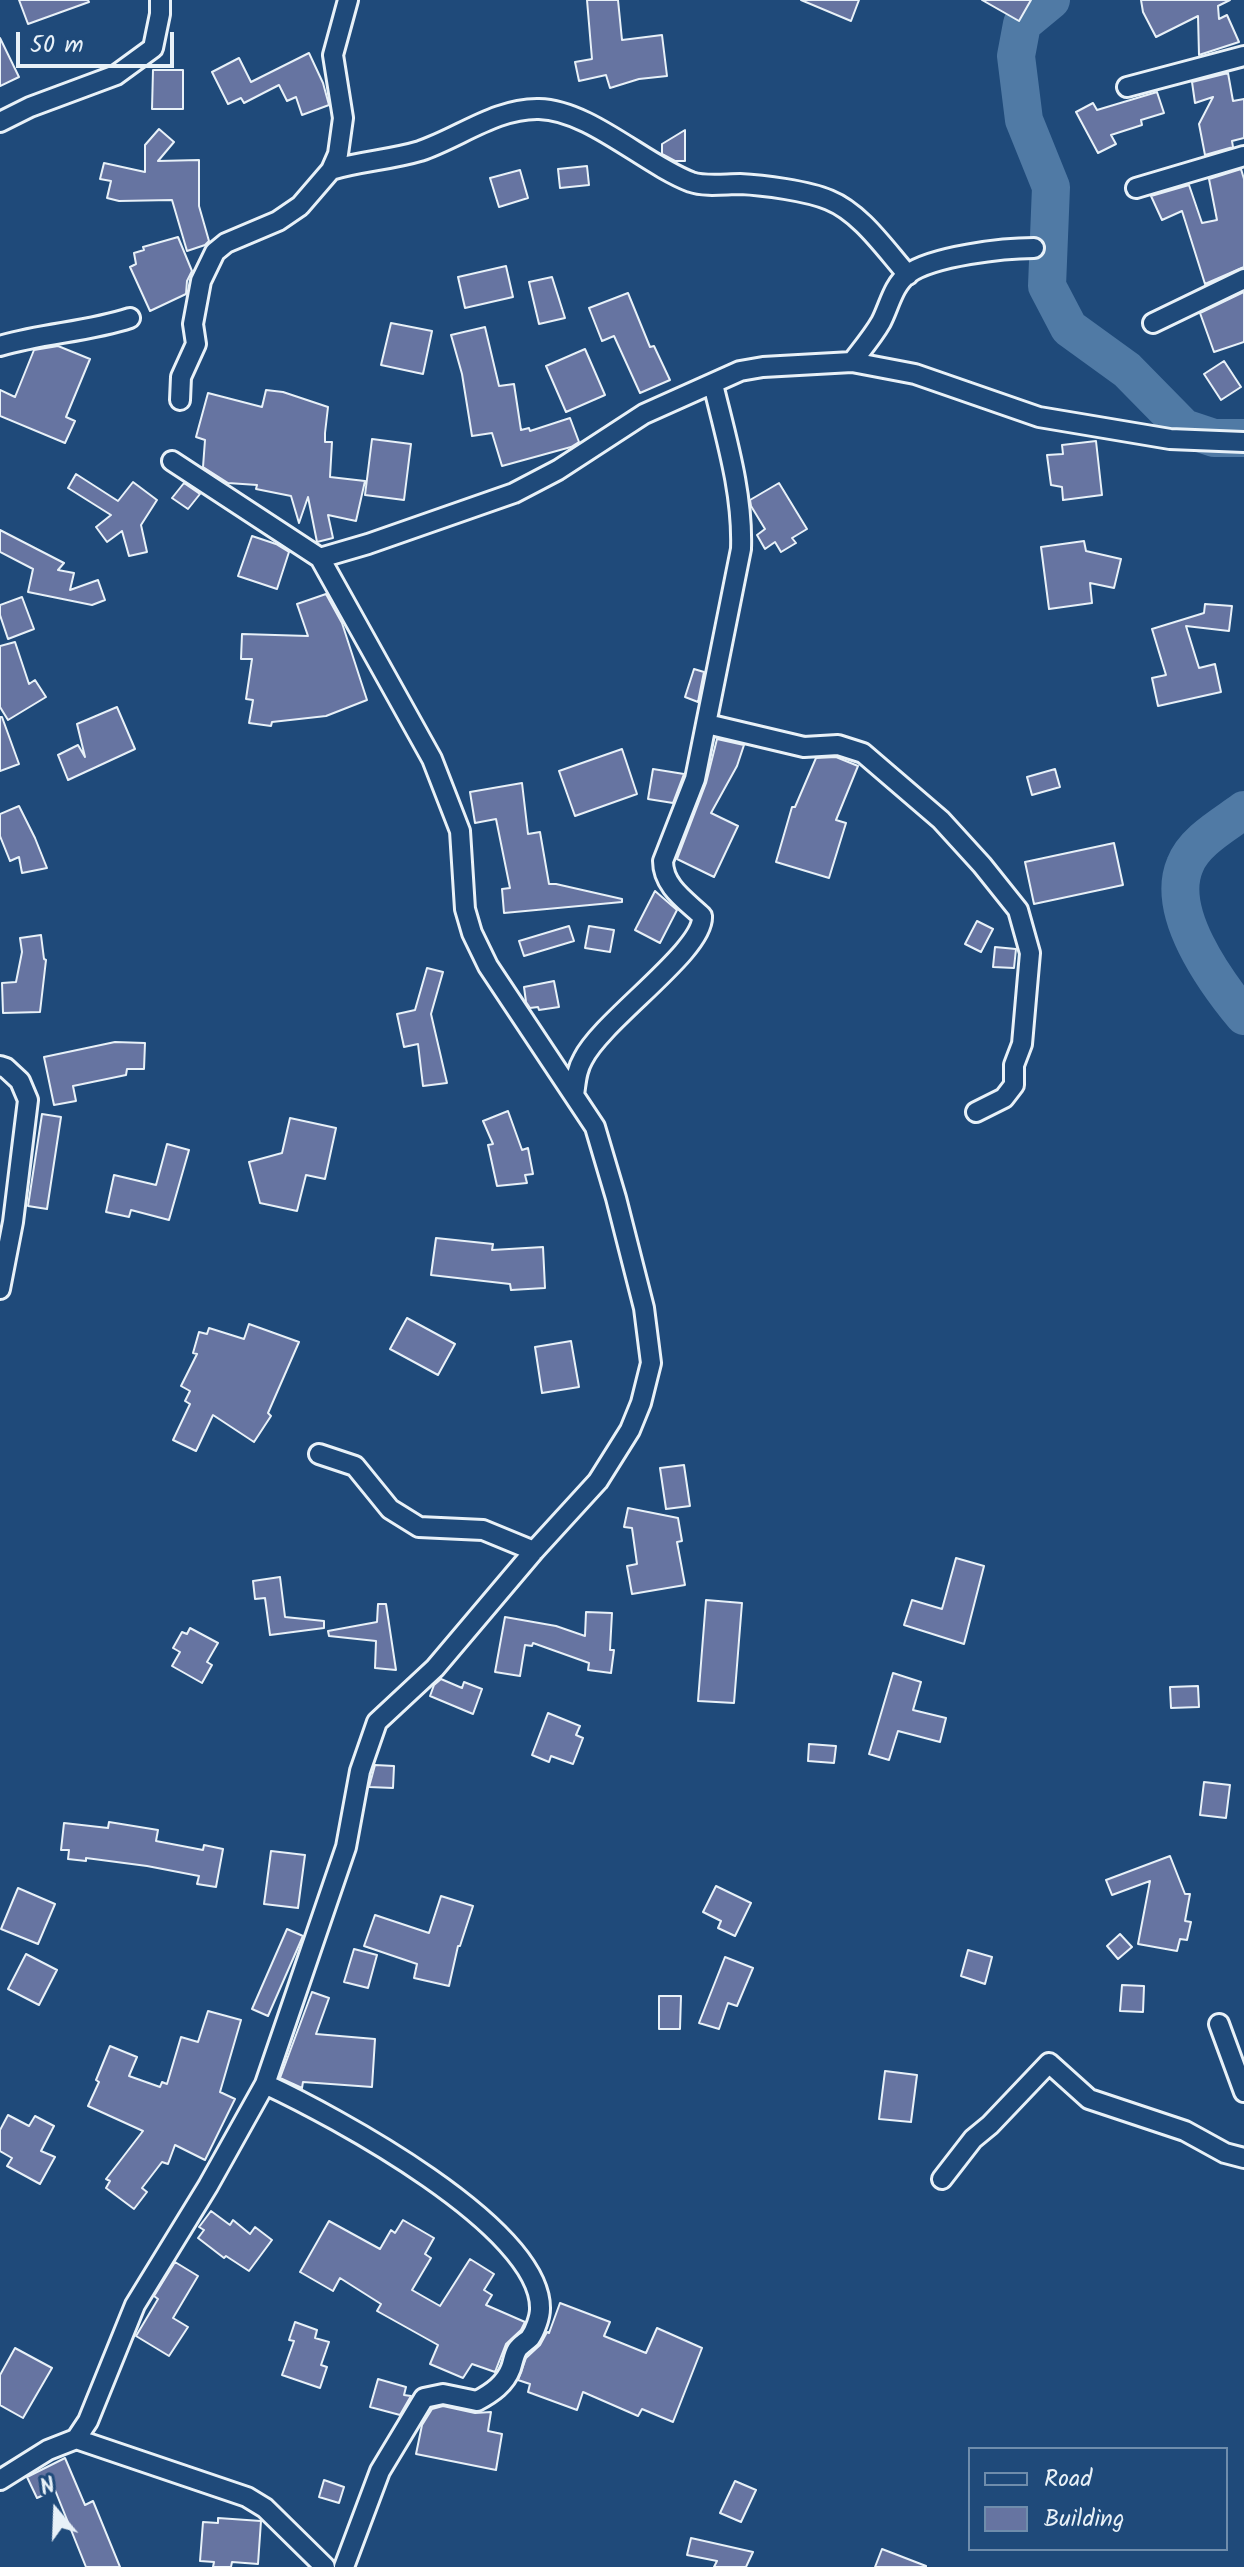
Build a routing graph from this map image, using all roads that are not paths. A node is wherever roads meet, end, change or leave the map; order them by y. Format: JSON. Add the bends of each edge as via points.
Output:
{"nodes":[{"id":1,"x":160,"y":0,"type":"edge"},
{"id":2,"x":348,"y":0,"type":"edge"},
{"id":3,"x":1244,"y":56,"type":"edge"},
{"id":4,"x":1127,"y":87,"type":"dead end"},
{"id":5,"x":0,"y":122,"type":"edge"},
{"id":6,"x":1244,"y":156,"type":"edge"},
{"id":7,"x":331,"y":170,"type":"junction"},
{"id":8,"x":1136,"y":188,"type":"dead end"},
{"id":9,"x":1034,"y":248,"type":"dead end"},
{"id":10,"x":908,"y":275,"type":"junction"},
{"id":11,"x":1244,"y":279,"type":"edge"},
{"id":12,"x":130,"y":318,"type":"dead end"},
{"id":13,"x":1153,"y":323,"type":"dead end"},
{"id":14,"x":0,"y":346,"type":"edge"},
{"id":15,"x":852,"y":362,"type":"junction"},
{"id":16,"x":713,"y":384,"type":"junction"},
{"id":17,"x":180,"y":400,"type":"dead end"},
{"id":18,"x":1244,"y":442,"type":"edge"},
{"id":19,"x":172,"y":461,"type":"dead end"},
{"id":20,"x":320,"y":558,"type":"junction"},
{"id":21,"x":707,"y":724,"type":"junction"},
{"id":22,"x":0,"y":1066,"type":"edge"},
{"id":23,"x":574,"y":1095,"type":"junction"},
{"id":24,"x":976,"y":1112,"type":"dead end"},
{"id":25,"x":0,"y":1289,"type":"edge"},
{"id":26,"x":319,"y":1454,"type":"dead end"},
{"id":27,"x":534,"y":1551,"type":"junction"},
{"id":28,"x":1219,"y":2024,"type":"dead end"},
{"id":29,"x":265,"y":2084,"type":"junction"},
{"id":30,"x":1244,"y":2092,"type":"edge"},
{"id":31,"x":1244,"y":2158,"type":"edge"},
{"id":32,"x":942,"y":2179,"type":"dead end"},
{"id":33,"x":76,"y":2439,"type":"junction"},
{"id":34,"x":0,"y":2480,"type":"edge"},
{"id":35,"x":325,"y":2567,"type":"edge"},
{"id":36,"x":344,"y":2567,"type":"edge"}],
"edges":[{"from":1,"to":5,"type":"street","via":[[153,48],[116,75]]},
{"from":2,"to":7,"type":"street","via":[[333,55],[343,118]]},
{"from":3,"to":4,"type":"street"},
{"from":6,"to":8,"type":"street"},
{"from":7,"to":10,"type":"street","via":[[387,161],[458,137],[490,119],[540,109],[575,117],[695,183],[758,185],[828,199],[851,212]]},
{"from":7,"to":17,"type":"street","via":[[300,206],[215,252],[201,281],[193,324],[196,344],[181,377]]},
{"from":9,"to":10,"type":"street","via":[[970,254]]},
{"from":10,"to":15,"type":"street"},
{"from":11,"to":13,"type":"street"},
{"from":12,"to":14,"type":"street"},
{"from":15,"to":16,"type":"street","via":[[752,369]]},
{"from":15,"to":18,"type":"street","via":[[915,374],[1039,417],[1170,439]]},
{"from":16,"to":20,"type":"street","via":[[644,414],[514,493]]},
{"from":16,"to":21,"type":"street","via":[[742,525]]},
{"from":19,"to":20,"type":"street"},
{"from":20,"to":23,"type":"street","via":[[432,759],[460,831],[465,909],[472,933],[488,966]]},
{"from":21,"to":23,"type":"street","via":[[695,779],[663,861],[663,874],[702,916],[703,924],[591,1046],[576,1074]]},
{"from":21,"to":24,"type":"street","via":[[804,747],[838,745],[863,753],[941,820],[1018,910],[1030,953],[1014,1085],[1004,1098]]},
{"from":22,"to":25,"type":"street","via":[[20,1081],[28,1100]]},
{"from":23,"to":27,"type":"street","via":[[595,1127],[616,1198],[644,1308],[651,1363],[630,1430],[598,1481]]},
{"from":26,"to":27,"type":"street","via":[[355,1466],[390,1509],[419,1527],[483,1530]]},
{"from":27,"to":29,"type":"street","via":[[435,1668],[377,1722],[360,1771],[346,1847]]},
{"from":28,"to":30,"type":"street"},
{"from":29,"to":33,"type":"street","via":[[135,2305],[98,2403]]},
{"from":29,"to":36,"type":"street","via":[[442,2185],[516,2251],[540,2301],[541,2314],[530,2337],[491,2394],[477,2401],[443,2394],[424,2398],[380,2471]]},
{"from":31,"to":32,"type":"street","via":[[1185,2131],[1089,2099],[1049,2063],[973,2139]]},
{"from":33,"to":34,"type":"street"},
{"from":33,"to":35,"type":"street","via":[[247,2497]]}]}
